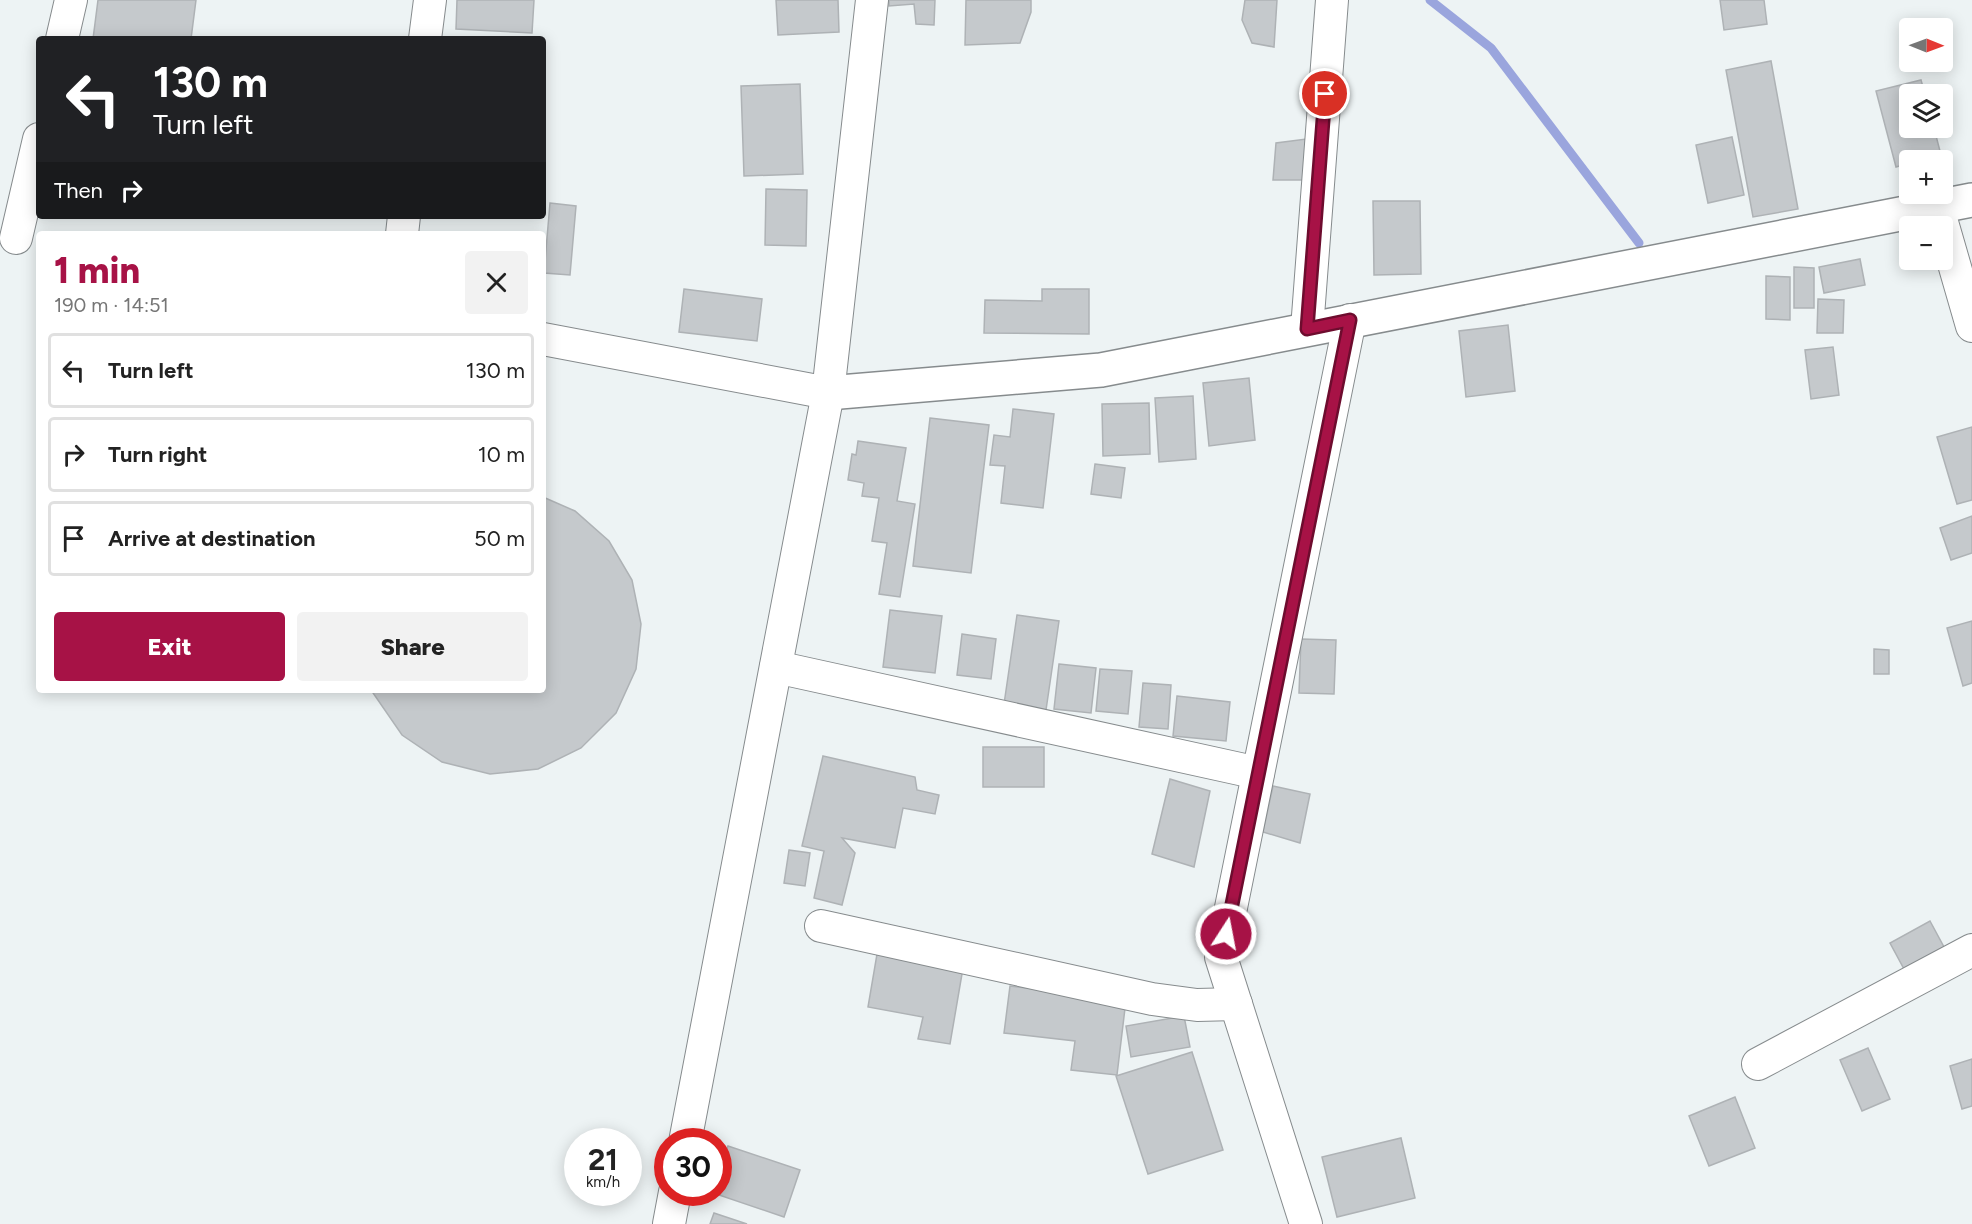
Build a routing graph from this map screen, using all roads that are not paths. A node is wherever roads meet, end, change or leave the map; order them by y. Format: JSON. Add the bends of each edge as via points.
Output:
{"nodes":[{"id":1,"x":71,"y":0,"type":"edge"},
{"id":2,"x":430,"y":0,"type":"edge"},
{"id":3,"x":872,"y":0,"type":"edge"},
{"id":4,"x":1332,"y":0,"type":"edge"},
{"id":5,"x":63,"y":36,"type":"edge"},
{"id":6,"x":425,"y":36,"type":"edge"},
{"id":7,"x":36,"y":154,"type":"edge"},
{"id":8,"x":1972,"y":200,"type":"edge"},
{"id":9,"x":1937,"y":205,"type":"junction"},
{"id":10,"x":18,"y":238,"type":"edge"},
{"id":11,"x":1350,"y":320,"type":"junction"},
{"id":12,"x":1972,"y":326,"type":"edge"},
{"id":13,"x":1307,"y":329,"type":"junction"},
{"id":14,"x":546,"y":340,"type":"edge"},
{"id":15,"x":828,"y":393,"type":"junction"},
{"id":16,"x":776,"y":667,"type":"junction"},
{"id":17,"x":1258,"y":773,"type":"junction"},
{"id":18,"x":821,"y":926,"type":"dead end"},
{"id":19,"x":1972,"y":950,"type":"edge"},
{"id":20,"x":1236,"y":1004,"type":"junction"},
{"id":21,"x":1758,"y":1064,"type":"dead end"},
{"id":22,"x":688,"y":1128,"type":"edge"},
{"id":23,"x":672,"y":1206,"type":"edge"},
{"id":24,"x":669,"y":1224,"type":"edge"},
{"id":25,"x":1306,"y":1224,"type":"edge"}],
"edges":[{"from":1,"to":5,"type":"street"},
{"from":2,"to":6,"type":"street"},
{"from":3,"to":15,"type":"street"},
{"from":4,"to":13,"type":"street"},
{"from":7,"to":10,"type":"street"},
{"from":8,"to":9,"type":"street"},
{"from":9,"to":11,"type":"street"},
{"from":9,"to":12,"type":"street"},
{"from":11,"to":13,"type":"street"},
{"from":11,"to":17,"type":"street"},
{"from":13,"to":15,"type":"street","via":[[1101,370]]},
{"from":14,"to":15,"type":"street"},
{"from":15,"to":16,"type":"street"},
{"from":16,"to":17,"type":"street"},
{"from":16,"to":22,"type":"street"},
{"from":17,"to":20,"type":"street","via":[[1221,957]]},
{"from":18,"to":20,"type":"street","via":[[1152,999],[1197,1005]]},
{"from":19,"to":21,"type":"street"},
{"from":20,"to":25,"type":"street"},
{"from":23,"to":24,"type":"street"}]}
